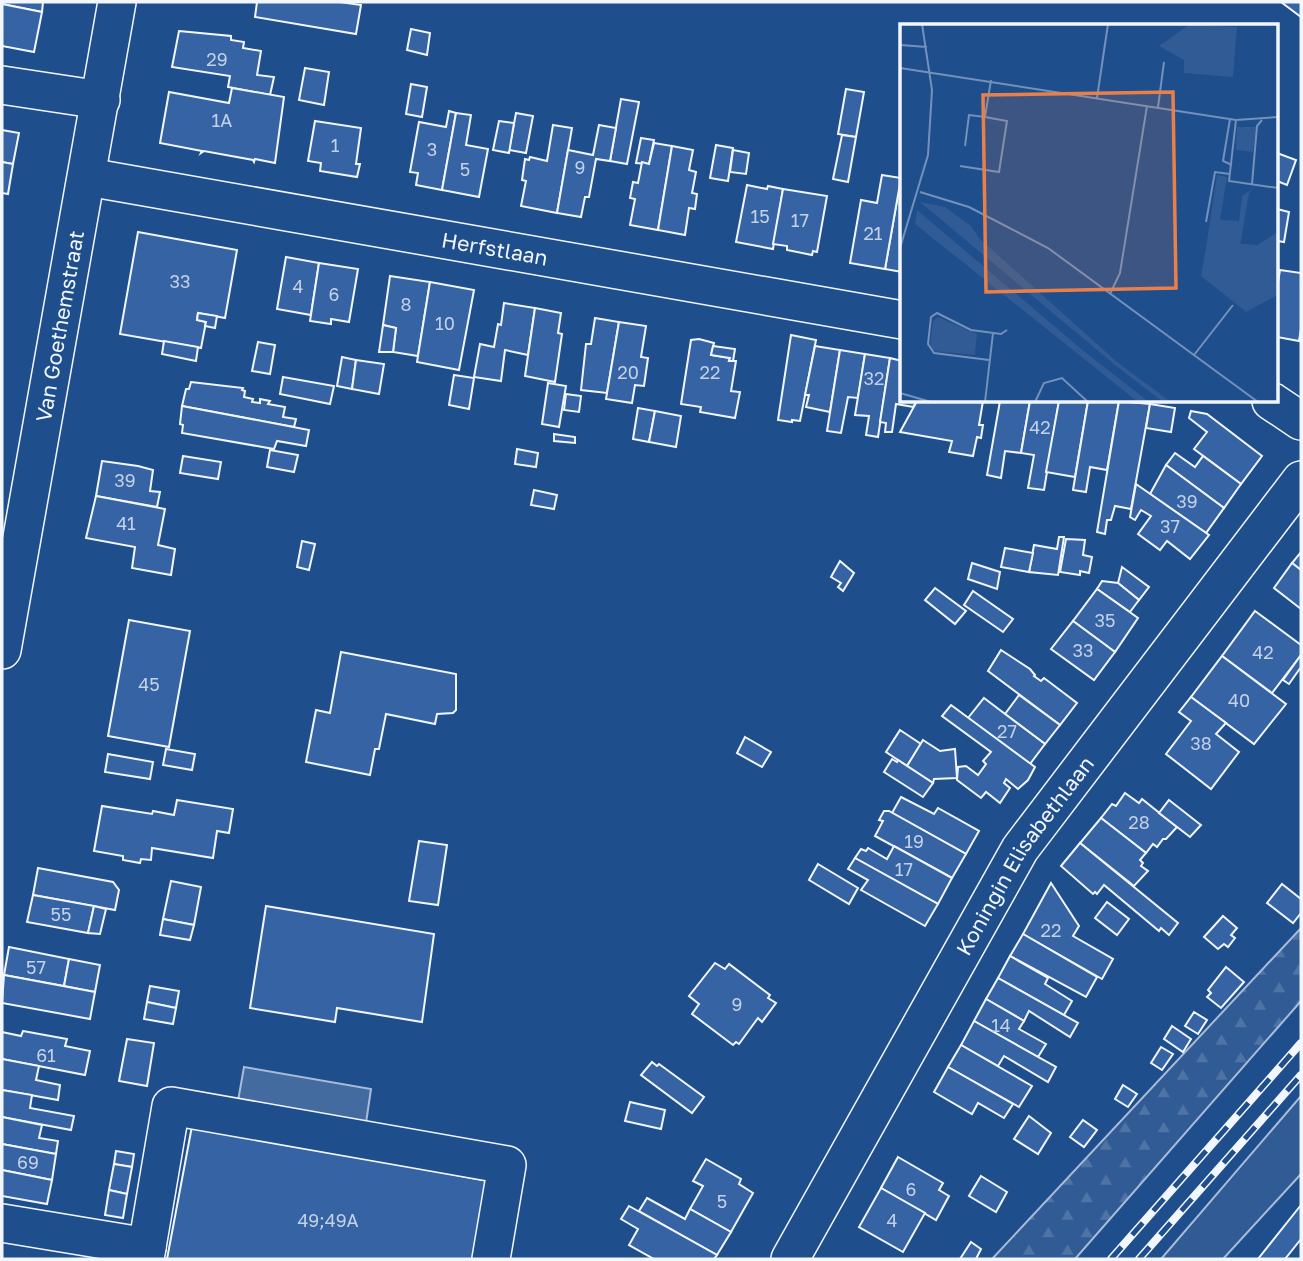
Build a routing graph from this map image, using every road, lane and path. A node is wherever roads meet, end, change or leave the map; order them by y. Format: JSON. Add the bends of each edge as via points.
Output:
{"nodes":[{"id":1,"x":117,"y":2,"type":"edge"},
{"id":2,"x":2,"y":85,"type":"edge"},
{"id":3,"x":101,"y":100,"type":"junction"},
{"id":4,"x":88,"y":177,"type":"junction"},
{"id":5,"x":900,"y":320,"type":"edge"},
{"id":6,"x":1272,"y":402,"type":"edge"},
{"id":7,"x":1301,"y":421,"type":"edge"},
{"id":8,"x":1301,"y":480,"type":"edge"},
{"id":9,"x":15,"y":502,"type":"edge"},
{"id":10,"x":2,"y":650,"type":"edge"},
{"id":11,"x":2,"y":1223,"type":"edge"},
{"id":12,"x":146,"y":1253,"type":"edge"},
{"id":13,"x":491,"y":1259,"type":"edge"},
{"id":14,"x":790,"y":1259,"type":"edge"}],
"edges":[{"from":1,"to":3,"type":"street","name":"Van Goethemstraat"},
{"from":2,"to":3,"type":"street"},
{"from":3,"to":4,"type":"street","name":"Van Goethemstraat"},
{"from":4,"to":5,"type":"street","name":"Herfstlaan"},
{"from":4,"to":9,"type":"street","name":"Van Goethemstraat"},
{"from":6,"to":7,"type":"street"},
{"from":8,"to":14,"type":"street","name":"Koningin Elisabethlaan","via":[[1020,849]]},
{"from":9,"to":10,"type":"street","name":"Van Goethemstraat"},
{"from":11,"to":12,"type":"street"},
{"from":12,"to":13,"type":"street","via":[[171,1106],[507,1165]]}]}
